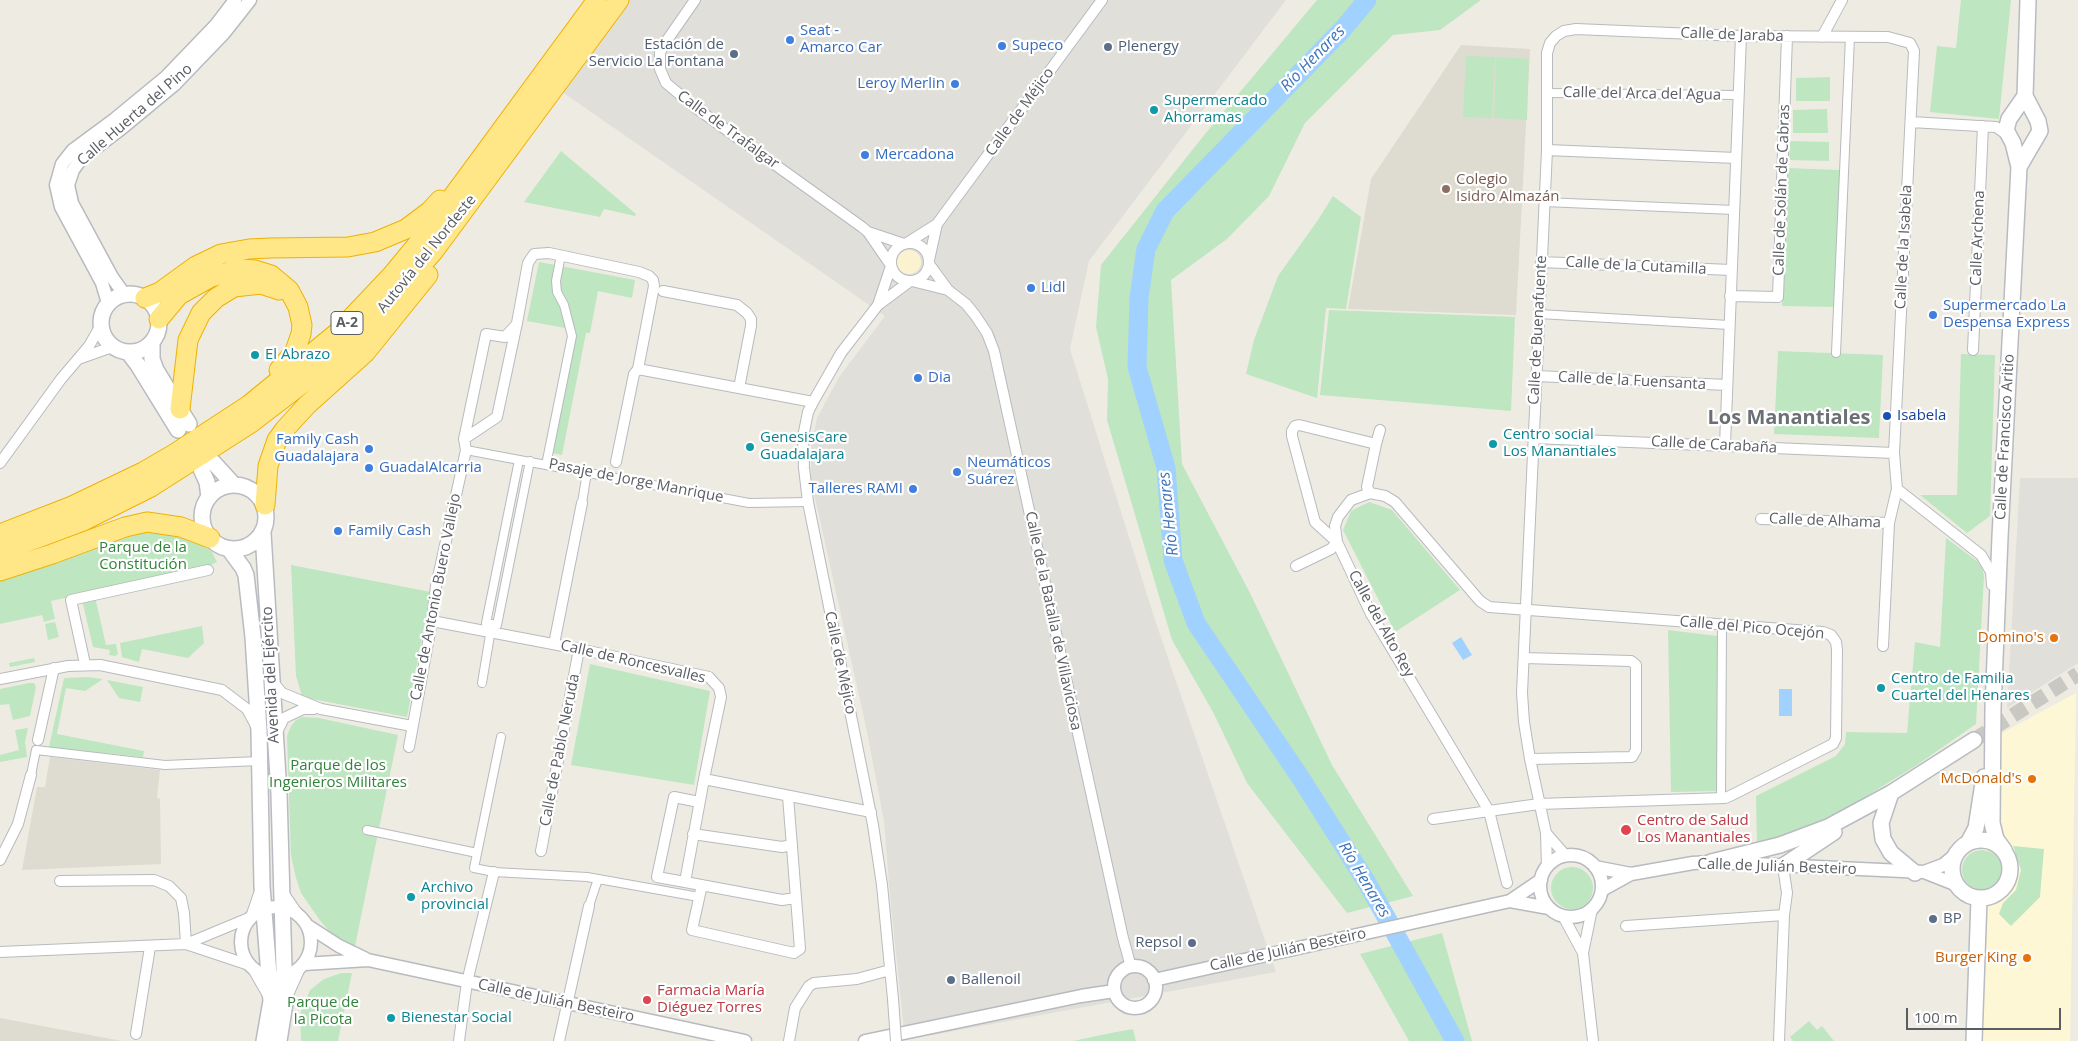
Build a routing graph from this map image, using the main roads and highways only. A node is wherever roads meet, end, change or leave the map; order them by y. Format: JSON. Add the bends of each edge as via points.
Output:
{"nodes":[{"id":1,"x":588,"y":0,"type":"edge"},
{"id":2,"x":598,"y":0,"type":"edge"},
{"id":3,"x":619,"y":0,"type":"edge"},
{"id":4,"x":2028,"y":0,"type":"edge"},
{"id":5,"x":555,"y":88,"type":"junction"},
{"id":6,"x":2025,"y":96,"type":"junction"},
{"id":7,"x":2034,"y":117,"type":"junction"},
{"id":8,"x":2007,"y":129,"type":"junction"},
{"id":9,"x":2035,"y":141,"type":"junction"},
{"id":10,"x":2019,"y":166,"type":"junction"},
{"id":11,"x":145,"y":298,"type":"junction"},
{"id":12,"x":298,"y":307,"type":"junction"},
{"id":13,"x":159,"y":319,"type":"junction"},
{"id":14,"x":152,"y":343,"type":"junction"},
{"id":15,"x":128,"y":352,"type":"junction"},
{"id":16,"x":182,"y":421,"type":"junction"},
{"id":17,"x":234,"y":485,"type":"junction"},
{"id":18,"x":209,"y":497,"type":"junction"},
{"id":19,"x":264,"y":505,"type":"junction"},
{"id":20,"x":0,"y":532,"type":"edge"},
{"id":21,"x":263,"y":533,"type":"junction"},
{"id":22,"x":210,"y":538,"type":"junction"},
{"id":23,"x":229,"y":549,"type":"junction"},
{"id":24,"x":0,"y":552,"type":"edge"},
{"id":25,"x":0,"y":571,"type":"edge"},
{"id":26,"x":1993,"y":708,"type":"junction"},
{"id":27,"x":1974,"y":740,"type":"tunnel mouth"},
{"id":28,"x":1891,"y":793,"type":"junction"},
{"id":29,"x":1968,"y":843,"type":"junction"},
{"id":30,"x":2004,"y":850,"type":"junction"},
{"id":31,"x":1711,"y":862,"type":"road end"},
{"id":32,"x":1783,"y":866,"type":"road end"},
{"id":33,"x":1919,"y":872,"type":"road end"},
{"id":34,"x":1979,"y":898,"type":"junction"},
{"id":35,"x":278,"y":1002,"type":"junction"},
{"id":36,"x":264,"y":1041,"type":"edge"},
{"id":37,"x":279,"y":1041,"type":"edge"},
{"id":38,"x":1974,"y":1041,"type":"edge"}],
"edges":[{"from":1,"to":11,"type":"highway","via":[[441,199],[406,229],[375,242],[348,247],[256,249],[221,254]]},
{"from":2,"to":20,"type":"highway","name":"Autovía del Nordeste","number":"A-2","via":[[420,242],[329,340],[250,405],[174,454],[72,506]]},
{"from":3,"to":5,"type":"highway","name":"Autovía del Nordeste","number":"A-2"},
{"from":4,"to":6,"type":"main road"},
{"from":5,"to":19,"type":"highway","via":[[512,158],[414,294],[365,353],[301,412],[277,440],[268,466]]},
{"from":5,"to":24,"type":"highway","name":"Autovía del Nordeste","number":"A-2","via":[[427,258],[372,321],[299,388],[229,439],[151,487],[83,521]]},
{"from":6,"to":7,"type":"main road"},
{"from":6,"to":8,"type":"main road"},
{"from":7,"to":8,"type":"main road","via":[[2025,112]]},
{"from":7,"to":9,"type":"main road","via":[[2040,126]]},
{"from":8,"to":9,"type":"main road","via":[[2026,146]]},
{"from":8,"to":10,"type":"main road","name":"Calle de Francisco Aritio"},
{"from":9,"to":10,"type":"main road","name":"Calle de Francisco Aritio"},
{"from":10,"to":26,"type":"main road","name":"Calle de Francisco Aritio"},
{"from":11,"to":13,"type":"main road","via":[[152,303]]},
{"from":11,"to":15,"type":"main road","via":[[124,294],[108,303],[101,317],[102,334],[112,347]]},
{"from":12,"to":13,"type":"highway","via":[[289,290],[278,279],[263,272],[240,269],[211,277],[189,289],[172,302]]},
{"from":12,"to":16,"type":"highway","via":[[277,289],[252,283],[230,289],[208,304],[188,340]]},
{"from":12,"to":20,"type":"highway","via":[[301,334],[295,351],[279,370],[240,402],[140,465]]},
{"from":13,"to":14,"type":"main road","via":[[158,332]]},
{"from":14,"to":15,"type":"main road","via":[[137,352]]},
{"from":14,"to":16,"type":"main road","via":[[156,370]]},
{"from":15,"to":16,"type":"main road"},
{"from":17,"to":18,"type":"main road"},
{"from":17,"to":18,"type":"main road","via":[[207,466]]},
{"from":17,"to":19,"type":"main road","via":[[256,492]]},
{"from":18,"to":22,"type":"main road","via":[[202,522]]},
{"from":19,"to":21,"type":"main road","via":[[267,519]]},
{"from":21,"to":23,"type":"main road","via":[[247,547]]},
{"from":21,"to":35,"type":"main road","name":"Avenida del Ejército","via":[[279,794],[284,977]]},
{"from":22,"to":23,"type":"main road"},
{"from":22,"to":25,"type":"highway","via":[[181,527],[148,522]]},
{"from":23,"to":35,"type":"main road","name":"Avenida del Ejército","via":[[246,575],[250,603],[259,731],[262,886],[268,977]]},
{"from":26,"to":29,"type":"main road","name":"Calle de Francisco Aritio","via":[[1978,821]]},
{"from":26,"to":30,"type":"main road","name":"Calle de Francisco Aritio","via":[[1992,823],[1996,839]]},
{"from":27,"to":28,"type":"main road"},
{"from":28,"to":31,"type":"main road","via":[[1813,834]]},
{"from":28,"to":32,"type":"main road"},
{"from":28,"to":33,"type":"main road","via":[[1881,823],[1883,839],[1891,853]]},
{"from":29,"to":30,"type":"main road","via":[[1987,840]]},
{"from":29,"to":34,"type":"main road","via":[[1955,855],[1952,873],[1957,885],[1969,896]]},
{"from":30,"to":34,"type":"main road","via":[[2009,860],[2007,883],[2000,892]]},
{"from":34,"to":38,"type":"main road"},
{"from":35,"to":36,"type":"main road","name":"Avenida del Ejército"},
{"from":35,"to":37,"type":"main road","name":"Avenida del Ejército"}]}
